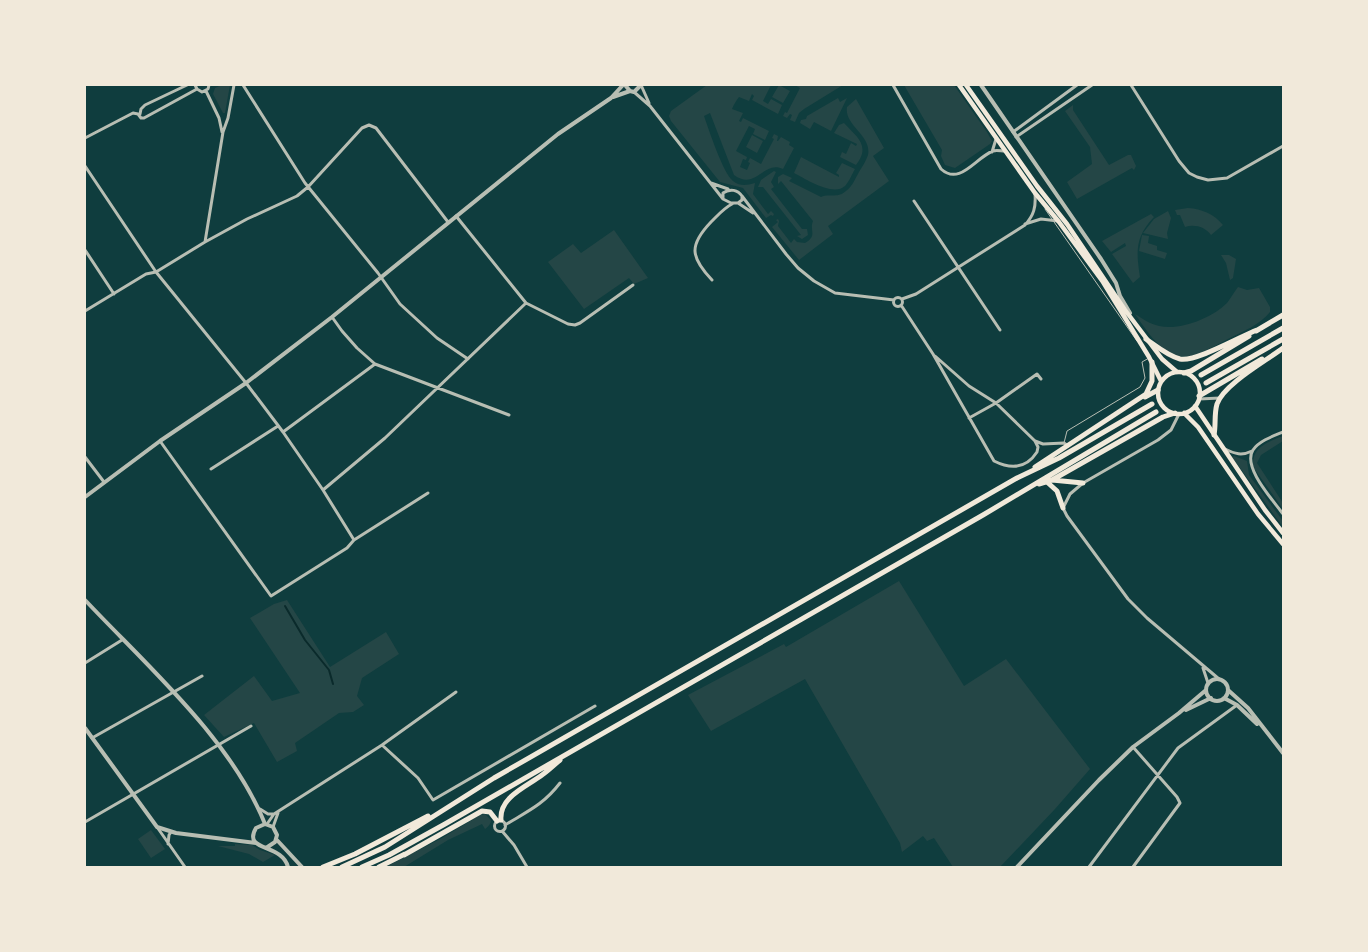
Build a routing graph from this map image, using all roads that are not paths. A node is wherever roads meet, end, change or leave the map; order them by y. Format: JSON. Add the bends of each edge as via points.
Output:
{"nodes":[{"id":1,"x":187,"y":85,"type":"edge"},
{"id":2,"x":209,"y":85,"type":"edge"},
{"id":3,"x":234,"y":85,"type":"edge"},
{"id":4,"x":244,"y":85,"type":"edge"},
{"id":5,"x":624,"y":85,"type":"edge"},
{"id":6,"x":641,"y":85,"type":"edge"},
{"id":7,"x":893,"y":85,"type":"edge"},
{"id":8,"x":958,"y":85,"type":"edge"},
{"id":9,"x":966,"y":85,"type":"edge"},
{"id":10,"x":981,"y":85,"type":"edge"},
{"id":11,"x":1077,"y":85,"type":"edge"},
{"id":12,"x":1092,"y":85,"type":"edge"},
{"id":13,"x":1130,"y":85,"type":"edge"},
{"id":14,"x":196,"y":87,"type":"edge"},
{"id":15,"x":206,"y":91,"type":"junction"},
{"id":16,"x":632,"y":92,"type":"junction"},
{"id":17,"x":611,"y":98,"type":"junction"},
{"id":18,"x":650,"y":106,"type":"junction"},
{"id":19,"x":140,"y":114,"type":"junction"},
{"id":20,"x":222,"y":132,"type":"junction"},
{"id":21,"x":1013,"y":132,"type":"junction"},
{"id":22,"x":1016,"y":136,"type":"junction"},
{"id":23,"x":85,"y":138,"type":"edge"},
{"id":24,"x":996,"y":138,"type":"junction"},
{"id":25,"x":1283,"y":146,"type":"edge"},
{"id":26,"x":1006,"y":151,"type":"junction"},
{"id":27,"x":992,"y":152,"type":"junction"},
{"id":28,"x":85,"y":166,"type":"edge"},
{"id":29,"x":710,"y":183,"type":"junction"},
{"id":30,"x":308,"y":186,"type":"junction"},
{"id":31,"x":730,"y":190,"type":"junction"},
{"id":32,"x":1035,"y":193,"type":"junction"},
{"id":33,"x":742,"y":196,"type":"junction"},
{"id":34,"x":723,"y":199,"type":"junction"},
{"id":35,"x":914,"y":201,"type":"dead end"},
{"id":36,"x":736,"y":203,"type":"junction"},
{"id":37,"x":720,"y":213,"type":"junction"},
{"id":38,"x":756,"y":214,"type":"junction"},
{"id":39,"x":456,"y":216,"type":"junction"},
{"id":40,"x":1052,"y":220,"type":"junction"},
{"id":41,"x":448,"y":222,"type":"junction"},
{"id":42,"x":1060,"y":222,"type":"junction"},
{"id":43,"x":1025,"y":225,"type":"junction"},
{"id":44,"x":205,"y":242,"type":"junction"},
{"id":45,"x":85,"y":250,"type":"edge"},
{"id":46,"x":959,"y":268,"type":"junction"},
{"id":47,"x":156,"y":272,"type":"junction"},
{"id":48,"x":381,"y":278,"type":"junction"},
{"id":49,"x":712,"y":280,"type":"dead end"},
{"id":50,"x":633,"y":285,"type":"dead end"},
{"id":51,"x":114,"y":294,"type":"junction"},
{"id":52,"x":902,"y":299,"type":"junction"},
{"id":53,"x":894,"y":300,"type":"junction"},
{"id":54,"x":526,"y":303,"type":"junction"},
{"id":55,"x":901,"y":306,"type":"junction"},
{"id":56,"x":85,"y":311,"type":"edge"},
{"id":57,"x":1283,"y":315,"type":"edge"},
{"id":58,"x":332,"y":317,"type":"junction"},
{"id":59,"x":1283,"y":328,"type":"edge"},
{"id":60,"x":1000,"y":330,"type":"dead end"},
{"id":61,"x":1256,"y":330,"type":"junction"},
{"id":62,"x":1142,"y":332,"type":"junction"},
{"id":63,"x":1283,"y":338,"type":"edge"},
{"id":64,"x":1146,"y":339,"type":"junction"},
{"id":65,"x":1283,"y":347,"type":"edge"},
{"id":66,"x":933,"y":354,"type":"junction"},
{"id":67,"x":468,"y":359,"type":"junction"},
{"id":68,"x":1151,"y":359,"type":"junction"},
{"id":69,"x":375,"y":364,"type":"junction"},
{"id":70,"x":1177,"y":372,"type":"junction"},
{"id":71,"x":1184,"y":372,"type":"junction"},
{"id":72,"x":1201,"y":375,"type":"dead end"},
{"id":73,"x":1041,"y":379,"type":"dead end"},
{"id":74,"x":1161,"y":381,"type":"junction"},
{"id":75,"x":246,"y":383,"type":"junction"},
{"id":76,"x":1206,"y":383,"type":"dead end"},
{"id":77,"x":437,"y":388,"type":"junction"},
{"id":78,"x":1158,"y":390,"type":"junction"},
{"id":79,"x":1199,"y":397,"type":"junction"},
{"id":80,"x":1220,"y":398,"type":"junction"},
{"id":81,"x":1138,"y":400,"type":"junction"},
{"id":82,"x":996,"y":403,"type":"junction"},
{"id":83,"x":1152,"y":404,"type":"dead end"},
{"id":84,"x":1195,"y":406,"type":"junction"},
{"id":85,"x":1156,"y":412,"type":"dead end"},
{"id":86,"x":1179,"y":413,"type":"junction"},
{"id":87,"x":509,"y":415,"type":"dead end"},
{"id":88,"x":969,"y":418,"type":"junction"},
{"id":89,"x":278,"y":426,"type":"junction"},
{"id":90,"x":283,"y":432,"type":"junction"},
{"id":91,"x":1283,"y":432,"type":"edge"},
{"id":92,"x":1214,"y":435,"type":"junction"},
{"id":93,"x":160,"y":440,"type":"junction"},
{"id":94,"x":1035,"y":441,"type":"junction"},
{"id":95,"x":1066,"y":444,"type":"junction"},
{"id":96,"x":1222,"y":447,"type":"junction"},
{"id":97,"x":1252,"y":450,"type":"junction"},
{"id":98,"x":85,"y":458,"type":"edge"},
{"id":99,"x":211,"y":469,"type":"dead end"},
{"id":100,"x":1017,"y":478,"type":"junction"},
{"id":101,"x":1049,"y":481,"type":"junction"},
{"id":102,"x":104,"y":482,"type":"junction"},
{"id":103,"x":1083,"y":482,"type":"junction"},
{"id":104,"x":1036,"y":484,"type":"junction"},
{"id":105,"x":323,"y":490,"type":"junction"},
{"id":106,"x":428,"y":493,"type":"dead end"},
{"id":107,"x":85,"y":497,"type":"edge"},
{"id":108,"x":1063,"y":508,"type":"junction"},
{"id":109,"x":1283,"y":514,"type":"edge"},
{"id":110,"x":1283,"y":532,"type":"edge"},
{"id":111,"x":354,"y":540,"type":"junction"},
{"id":112,"x":1283,"y":544,"type":"edge"},
{"id":113,"x":85,"y":600,"type":"edge"},
{"id":114,"x":122,"y":640,"type":"junction"},
{"id":115,"x":85,"y":663,"type":"edge"},
{"id":116,"x":1203,"y":667,"type":"junction"},
{"id":117,"x":202,"y":676,"type":"dead end"},
{"id":118,"x":1219,"y":679,"type":"junction"},
{"id":119,"x":1208,"y":683,"type":"junction"},
{"id":120,"x":1206,"y":690,"type":"junction"},
{"id":121,"x":1228,"y":690,"type":"junction"},
{"id":122,"x":172,"y":692,"type":"junction"},
{"id":123,"x":456,"y":692,"type":"dead end"},
{"id":124,"x":1211,"y":698,"type":"junction"},
{"id":125,"x":1224,"y":698,"type":"junction"},
{"id":126,"x":1237,"y":705,"type":"junction"},
{"id":127,"x":595,"y":706,"type":"dead end"},
{"id":128,"x":1179,"y":713,"type":"junction"},
{"id":129,"x":251,"y":726,"type":"dead end"},
{"id":130,"x":85,"y":728,"type":"edge"},
{"id":131,"x":1264,"y":730,"type":"junction"},
{"id":132,"x":92,"y":738,"type":"junction"},
{"id":133,"x":219,"y":744,"type":"junction"},
{"id":134,"x":382,"y":745,"type":"junction"},
{"id":135,"x":1133,"y":747,"type":"junction"},
{"id":136,"x":570,"y":751,"type":"junction"},
{"id":137,"x":1283,"y":754,"type":"edge"},
{"id":138,"x":1158,"y":774,"type":"junction"},
{"id":139,"x":560,"y":784,"type":"dead end"},
{"id":140,"x":134,"y":794,"type":"junction"},
{"id":141,"x":457,"y":802,"type":"junction"},
{"id":142,"x":260,"y":810,"type":"junction"},
{"id":143,"x":278,"y":812,"type":"junction"},
{"id":144,"x":274,"y":814,"type":"junction"},
{"id":145,"x":85,"y":822,"type":"edge"},
{"id":146,"x":266,"y":824,"type":"junction"},
{"id":147,"x":445,"y":824,"type":"junction"},
{"id":148,"x":259,"y":825,"type":"junction"},
{"id":149,"x":502,"y":825,"type":"junction"},
{"id":150,"x":157,"y":827,"type":"junction"},
{"id":151,"x":274,"y":827,"type":"junction"},
{"id":152,"x":171,"y":832,"type":"junction"},
{"id":153,"x":276,"y":839,"type":"junction"},
{"id":154,"x":256,"y":843,"type":"junction"},
{"id":155,"x":168,"y":844,"type":"junction"},
{"id":156,"x":266,"y":848,"type":"junction"},
{"id":157,"x":404,"y":855,"type":"junction"},
{"id":158,"x":185,"y":867,"type":"edge"},
{"id":159,"x":288,"y":867,"type":"edge"},
{"id":160,"x":302,"y":867,"type":"edge"},
{"id":161,"x":323,"y":867,"type":"edge"},
{"id":162,"x":342,"y":867,"type":"edge"},
{"id":163,"x":362,"y":867,"type":"edge"},
{"id":164,"x":379,"y":867,"type":"edge"},
{"id":165,"x":527,"y":867,"type":"edge"},
{"id":166,"x":1017,"y":867,"type":"edge"},
{"id":167,"x":1089,"y":867,"type":"edge"},
{"id":168,"x":1133,"y":867,"type":"edge"}],
"edges":[{"from":1,"to":19,"type":"street","via":[[145,105]]},
{"from":2,"to":15,"type":"street"},
{"from":3,"to":20,"type":"street"},
{"from":4,"to":30,"type":"street"},
{"from":5,"to":16,"type":"street"},
{"from":5,"to":17,"type":"street"},
{"from":6,"to":16,"type":"street"},
{"from":6,"to":18,"type":"street"},
{"from":7,"to":27,"type":"street","via":[[940,169],[950,175],[962,172]]},
{"from":8,"to":24,"type":"main road"},
{"from":9,"to":62,"type":"main road"},
{"from":10,"to":21,"type":"street"},
{"from":11,"to":21,"type":"street"},
{"from":12,"to":22,"type":"street"},
{"from":13,"to":25,"type":"street","via":[[1179,160],[1198,177],[1208,180],[1227,178]]},
{"from":14,"to":15,"type":"street","via":[[200,92]]},
{"from":14,"to":19,"type":"street","via":[[144,118]]},
{"from":15,"to":20,"type":"street"},
{"from":16,"to":17,"type":"street"},
{"from":16,"to":18,"type":"street"},
{"from":17,"to":39,"type":"street","via":[[558,134]]},
{"from":18,"to":29,"type":"street"},
{"from":19,"to":23,"type":"street","via":[[133,113]]},
{"from":20,"to":44,"type":"street"},
{"from":21,"to":22,"type":"street"},
{"from":22,"to":62,"type":"street","via":[[1116,282],[1120,296]]},
{"from":24,"to":26,"type":"main road"},
{"from":24,"to":27,"type":"street"},
{"from":26,"to":27,"type":"street"},
{"from":26,"to":32,"type":"main road"},
{"from":28,"to":47,"type":"street"},
{"from":29,"to":31,"type":"street"},
{"from":29,"to":34,"type":"street"},
{"from":30,"to":41,"type":"street","via":[[369,124],[376,128]]},
{"from":30,"to":44,"type":"street","via":[[297,196]]},
{"from":30,"to":48,"type":"street"},
{"from":31,"to":33,"type":"street"},
{"from":31,"to":34,"type":"street","via":[[723,193]]},
{"from":32,"to":40,"type":"lane"},
{"from":32,"to":42,"type":"main road"},
{"from":32,"to":43,"type":"street","via":[[1036,208]]},
{"from":33,"to":36,"type":"street","via":[[742,200]]},
{"from":33,"to":38,"type":"street"},
{"from":34,"to":36,"type":"street"},
{"from":34,"to":37,"type":"street"},
{"from":35,"to":46,"type":"street"},
{"from":36,"to":37,"type":"street"},
{"from":36,"to":38,"type":"street"},
{"from":37,"to":49,"type":"street","via":[[694,246],[701,268]]},
{"from":38,"to":53,"type":"street","via":[[798,268],[823,288],[835,293]]},
{"from":39,"to":41,"type":"street"},
{"from":39,"to":54,"type":"street"},
{"from":40,"to":42,"type":"street"},
{"from":40,"to":43,"type":"street","via":[[1041,219]]},
{"from":40,"to":68,"type":"lane"},
{"from":41,"to":48,"type":"street"},
{"from":42,"to":68,"type":"main road","via":[[1103,282]]},
{"from":43,"to":46,"type":"street"},
{"from":44,"to":47,"type":"street"},
{"from":45,"to":51,"type":"street"},
{"from":46,"to":52,"type":"street"},
{"from":46,"to":60,"type":"street"},
{"from":47,"to":51,"type":"street","via":[[146,274]]},
{"from":47,"to":75,"type":"street"},
{"from":48,"to":58,"type":"street"},
{"from":48,"to":67,"type":"street","via":[[417,320]]},
{"from":50,"to":54,"type":"street","via":[[576,325]]},
{"from":51,"to":56,"type":"street"},
{"from":52,"to":53,"type":"street","via":[[897,297]]},
{"from":52,"to":55,"type":"street"},
{"from":53,"to":55,"type":"street","via":[[896,306]]},
{"from":54,"to":67,"type":"street"},
{"from":55,"to":66,"type":"street"},
{"from":57,"to":61,"type":"highway"},
{"from":58,"to":69,"type":"street"},
{"from":58,"to":75,"type":"street"},
{"from":59,"to":72,"type":"highway"},
{"from":61,"to":64,"type":"highway","via":[[1187,359],[1173,356]]},
{"from":61,"to":71,"type":"highway","via":[[1191,371]]},
{"from":62,"to":64,"type":"main road"},
{"from":63,"to":76,"type":"highway"},
{"from":64,"to":70,"type":"main road"},
{"from":65,"to":79,"type":"highway"},
{"from":65,"to":80,"type":"highway"},
{"from":66,"to":82,"type":"street","via":[[969,386]]},
{"from":66,"to":88,"type":"street"},
{"from":67,"to":77,"type":"street"},
{"from":68,"to":74,"type":"main road"},
{"from":68,"to":81,"type":"highway","via":[[1150,386]]},
{"from":68,"to":95,"type":"lane","via":[[1142,362],[1145,378],[1140,387],[1067,431]]},
{"from":69,"to":77,"type":"street"},
{"from":69,"to":90,"type":"street"},
{"from":70,"to":71,"type":"main road"},
{"from":70,"to":74,"type":"main road","via":[[1170,373]]},
{"from":71,"to":79,"type":"main road","via":[[1197,382]]},
{"from":73,"to":82,"type":"street","via":[[1037,374]]},
{"from":74,"to":78,"type":"main road"},
{"from":75,"to":89,"type":"street"},
{"from":75,"to":93,"type":"street"},
{"from":77,"to":87,"type":"street"},
{"from":77,"to":105,"type":"street","via":[[385,438]]},
{"from":78,"to":81,"type":"highway"},
{"from":78,"to":86,"type":"main road","via":[[1161,404]]},
{"from":79,"to":80,"type":"street"},
{"from":79,"to":84,"type":"main road"},
{"from":80,"to":92,"type":"highway","via":[[1215,412]]},
{"from":81,"to":95,"type":"highway"},
{"from":82,"to":88,"type":"street"},
{"from":82,"to":94,"type":"street"},
{"from":83,"to":100,"type":"highway","via":[[1059,458]]},
{"from":84,"to":86,"type":"main road"},
{"from":84,"to":92,"type":"main road"},
{"from":85,"to":104,"type":"highway"},
{"from":86,"to":101,"type":"highway","via":[[1163,417]]},
{"from":86,"to":103,"type":"street","via":[[1171,430],[1158,440]]},
{"from":86,"to":112,"type":"main road","via":[[1198,427],[1258,514]]},
{"from":88,"to":94,"type":"street","via":[[994,461],[1003,465],[1014,468],[1027,463],[1037,452]]},
{"from":89,"to":90,"type":"street"},
{"from":89,"to":99,"type":"street"},
{"from":90,"to":105,"type":"street"},
{"from":91,"to":97,"type":"street"},
{"from":92,"to":96,"type":"main road"},
{"from":93,"to":102,"type":"street"},
{"from":93,"to":111,"type":"street","via":[[271,596],[347,548]]},
{"from":94,"to":95,"type":"street"},
{"from":95,"to":100,"type":"highway"},
{"from":96,"to":97,"type":"street","via":[[1239,455]]},
{"from":96,"to":110,"type":"main road"},
{"from":97,"to":109,"type":"street","via":[[1252,471]]},
{"from":98,"to":102,"type":"street"},
{"from":100,"to":141,"type":"highway"},
{"from":101,"to":103,"type":"highway"},
{"from":101,"to":104,"type":"highway"},
{"from":101,"to":108,"type":"highway"},
{"from":102,"to":107,"type":"street"},
{"from":103,"to":108,"type":"street","via":[[1070,494]]},
{"from":104,"to":136,"type":"highway"},
{"from":105,"to":111,"type":"street"},
{"from":106,"to":111,"type":"street"},
{"from":108,"to":116,"type":"street","via":[[1128,598]]},
{"from":113,"to":114,"type":"street"},
{"from":114,"to":115,"type":"street"},
{"from":114,"to":122,"type":"street"},
{"from":116,"to":118,"type":"street"},
{"from":116,"to":119,"type":"street"},
{"from":117,"to":122,"type":"street"},
{"from":118,"to":119,"type":"street"},
{"from":118,"to":121,"type":"street"},
{"from":119,"to":120,"type":"street"},
{"from":120,"to":124,"type":"street"},
{"from":120,"to":128,"type":"street"},
{"from":121,"to":125,"type":"street"},
{"from":121,"to":131,"type":"street","via":[[1248,708]]},
{"from":122,"to":132,"type":"street"},
{"from":122,"to":133,"type":"street"},
{"from":123,"to":134,"type":"street"},
{"from":124,"to":125,"type":"street"},
{"from":124,"to":128,"type":"street"},
{"from":125,"to":126,"type":"street"},
{"from":126,"to":131,"type":"street"},
{"from":126,"to":138,"type":"street","via":[[1178,748]]},
{"from":127,"to":134,"type":"street","via":[[433,800],[418,778]]},
{"from":128,"to":135,"type":"street"},
{"from":129,"to":133,"type":"street"},
{"from":130,"to":132,"type":"street"},
{"from":131,"to":137,"type":"street"},
{"from":132,"to":140,"type":"street"},
{"from":133,"to":140,"type":"street"},
{"from":133,"to":142,"type":"street"},
{"from":134,"to":143,"type":"street"},
{"from":135,"to":138,"type":"street"},
{"from":135,"to":166,"type":"street"},
{"from":136,"to":147,"type":"highway"},
{"from":136,"to":149,"type":"highway","via":[[543,775],[510,797],[501,811]]},
{"from":138,"to":167,"type":"street"},
{"from":138,"to":168,"type":"street","via":[[1180,803]]},
{"from":139,"to":149,"type":"street","via":[[539,805]]},
{"from":140,"to":145,"type":"street"},
{"from":140,"to":150,"type":"street"},
{"from":141,"to":161,"type":"highway"},
{"from":141,"to":162,"type":"highway","via":[[385,846]]},
{"from":142,"to":144,"type":"street"},
{"from":142,"to":146,"type":"street"},
{"from":142,"to":148,"type":"street"},
{"from":143,"to":144,"type":"street"},
{"from":143,"to":151,"type":"street"},
{"from":144,"to":146,"type":"street"},
{"from":146,"to":148,"type":"street"},
{"from":146,"to":151,"type":"street"},
{"from":147,"to":157,"type":"highway"},
{"from":147,"to":163,"type":"highway","via":[[389,856]]},
{"from":148,"to":154,"type":"street","via":[[253,836]]},
{"from":149,"to":157,"type":"highway","via":[[490,812],[482,811]]},
{"from":149,"to":165,"type":"street"},
{"from":150,"to":152,"type":"street"},
{"from":150,"to":155,"type":"street"},
{"from":151,"to":153,"type":"street"},
{"from":152,"to":154,"type":"street"},
{"from":152,"to":155,"type":"street"},
{"from":153,"to":156,"type":"street"},
{"from":153,"to":160,"type":"street"},
{"from":154,"to":156,"type":"street"},
{"from":155,"to":158,"type":"street"},
{"from":156,"to":159,"type":"street","via":[[284,858]]},
{"from":157,"to":164,"type":"highway"}]}
